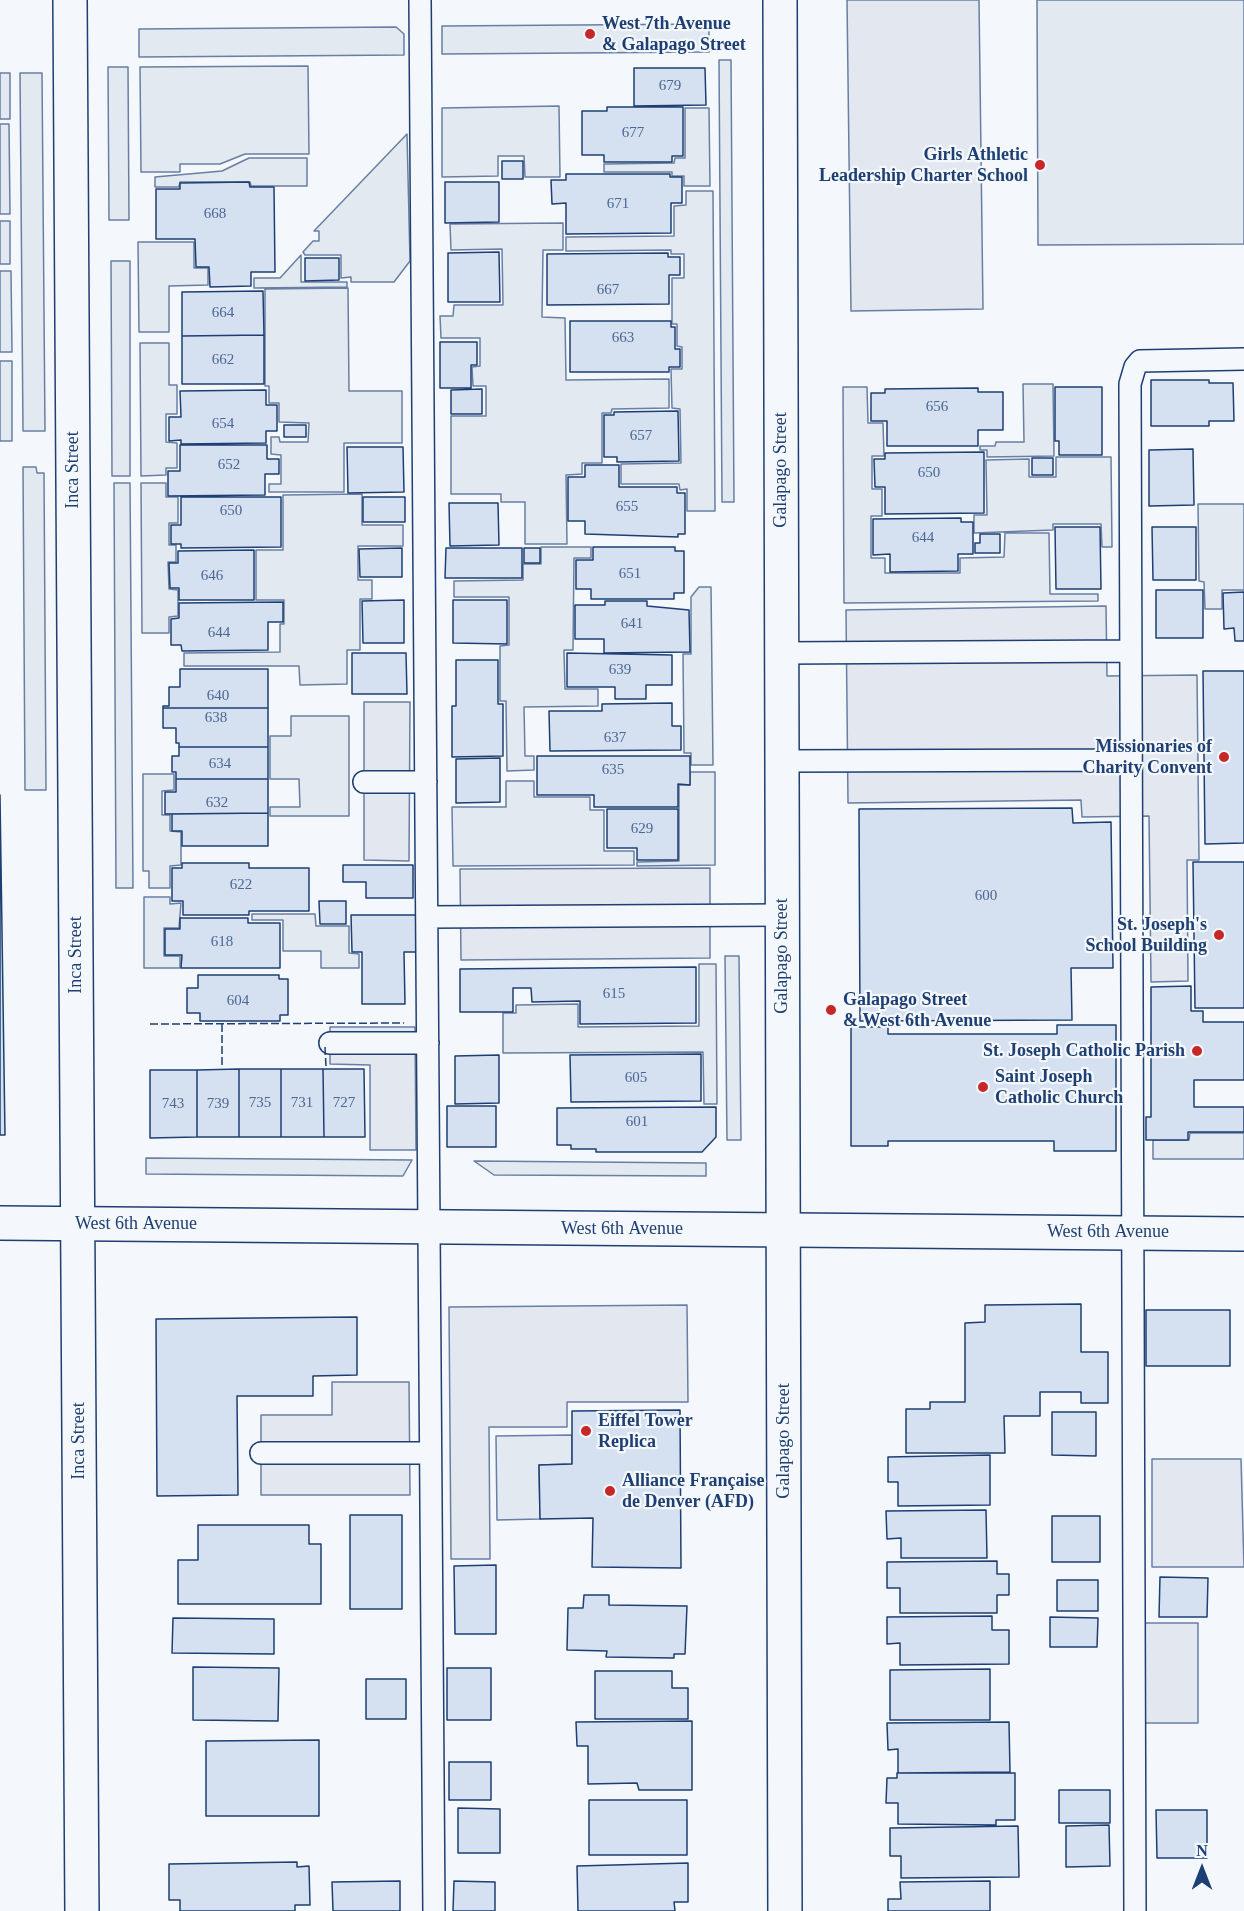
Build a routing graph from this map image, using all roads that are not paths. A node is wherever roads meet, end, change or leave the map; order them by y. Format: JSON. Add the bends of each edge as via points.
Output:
{"nodes":[{"id":1,"x":70,"y":0,"type":"edge"},
{"id":2,"x":420,"y":0,"type":"edge"},
{"id":3,"x":780,"y":0,"type":"edge"},
{"id":4,"x":1244,"y":359,"type":"edge"},
{"id":5,"x":1130,"y":651,"type":"junction"},
{"id":6,"x":782,"y":653,"type":"junction"},
{"id":7,"x":1131,"y":760,"type":"junction"},
{"id":8,"x":782,"y":761,"type":"junction"},
{"id":9,"x":364,"y":782,"type":"dead end"},
{"id":10,"x":426,"y":782,"type":"junction"},
{"id":11,"x":782,"y":915,"type":"junction"},
{"id":12,"x":427,"y":917,"type":"junction"},
{"id":13,"x":330,"y":1043,"type":"dead end"},
{"id":14,"x":428,"y":1043,"type":"junction"},
{"id":15,"x":0,"y":1223,"type":"edge"},
{"id":16,"x":78,"y":1224,"type":"junction"},
{"id":17,"x":429,"y":1227,"type":"junction"},
{"id":18,"x":783,"y":1230,"type":"junction"},
{"id":19,"x":1133,"y":1233,"type":"junction"},
{"id":20,"x":1244,"y":1234,"type":"edge"},
{"id":21,"x":261,"y":1453,"type":"dead end"},
{"id":22,"x":430,"y":1453,"type":"junction"},
{"id":23,"x":82,"y":1911,"type":"edge"},
{"id":24,"x":434,"y":1911,"type":"edge"},
{"id":25,"x":785,"y":1911,"type":"edge"},
{"id":26,"x":1136,"y":1911,"type":"edge"}],
"edges":[{"from":1,"to":16,"type":"street","name":"Inca Street"},
{"from":2,"to":10,"type":"lane"},
{"from":3,"to":6,"type":"street","name":"Galapago Street"},
{"from":4,"to":5,"type":"lane","via":[[1148,360],[1134,367]]},
{"from":5,"to":6,"type":"lane"},
{"from":5,"to":7,"type":"lane"},
{"from":6,"to":8,"type":"street","name":"Galapago Street"},
{"from":7,"to":8,"type":"lane"},
{"from":7,"to":19,"type":"lane"},
{"from":8,"to":11,"type":"street","name":"Galapago Street"},
{"from":9,"to":10,"type":"lane"},
{"from":10,"to":12,"type":"lane"},
{"from":11,"to":12,"type":"lane"},
{"from":11,"to":18,"type":"street","name":"Galapago Street"},
{"from":12,"to":14,"type":"lane"},
{"from":13,"to":14,"type":"lane"},
{"from":14,"to":17,"type":"lane"},
{"from":15,"to":16,"type":"street","name":"West 6th Avenue"},
{"from":16,"to":17,"type":"street","name":"West 6th Avenue"},
{"from":16,"to":23,"type":"street","name":"Inca Street"},
{"from":17,"to":18,"type":"street","name":"West 6th Avenue"},
{"from":17,"to":22,"type":"lane"},
{"from":18,"to":19,"type":"street","name":"West 6th Avenue"},
{"from":18,"to":25,"type":"street","name":"Galapago Street"},
{"from":19,"to":20,"type":"street","name":"West 6th Avenue"},
{"from":19,"to":26,"type":"lane"},
{"from":21,"to":22,"type":"lane"},
{"from":22,"to":24,"type":"lane"}]}
